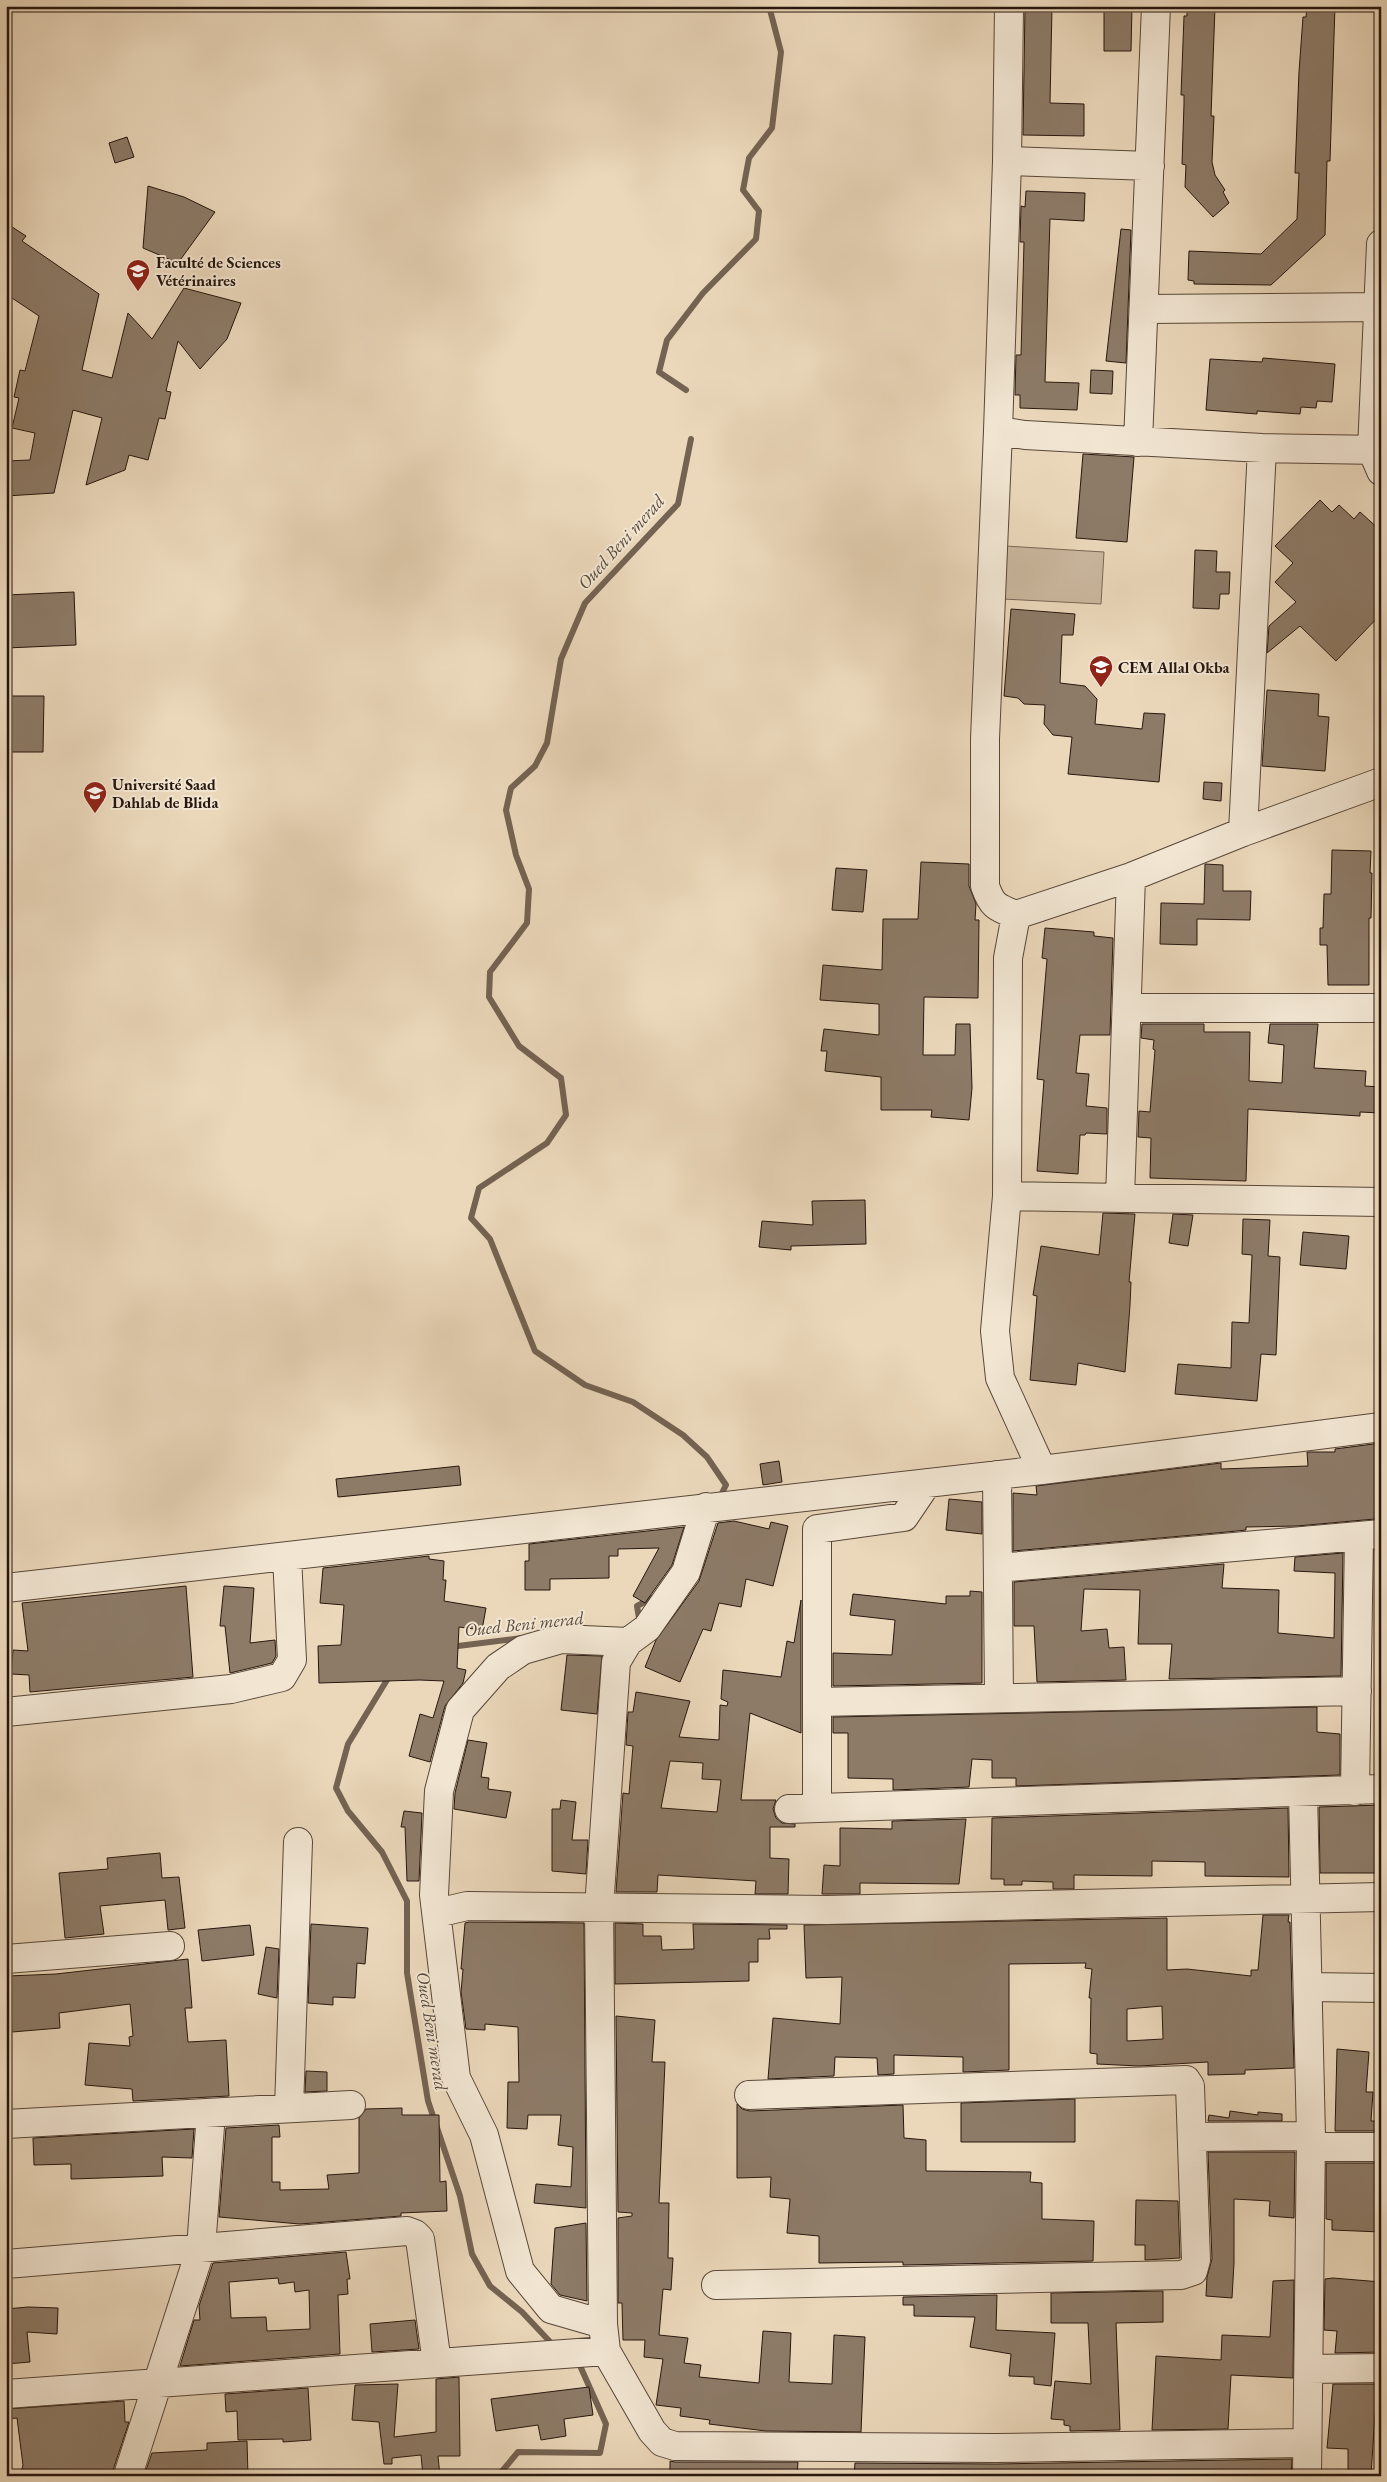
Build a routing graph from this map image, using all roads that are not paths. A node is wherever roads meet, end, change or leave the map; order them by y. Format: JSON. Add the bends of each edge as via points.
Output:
{"nodes":[{"id":1,"x":1009,"y":6,"type":"edge"},
{"id":2,"x":1156,"y":6,"type":"edge"},
{"id":3,"x":1007,"y":161,"type":"junction"},
{"id":4,"x":1150,"y":166,"type":"junction"},
{"id":5,"x":1381,"y":244,"type":"edge"},
{"id":6,"x":1380,"y":307,"type":"edge"},
{"id":7,"x":1145,"y":309,"type":"junction"},
{"id":8,"x":998,"y":432,"type":"junction"},
{"id":9,"x":1138,"y":442,"type":"junction"},
{"id":10,"x":1262,"y":448,"type":"junction"},
{"id":11,"x":1378,"y":457,"type":"edge"},
{"id":12,"x":1381,"y":782,"type":"edge"},
{"id":13,"x":1243,"y":832,"type":"junction"},
{"id":14,"x":1131,"y":877,"type":"junction"},
{"id":15,"x":1016,"y":915,"type":"junction"},
{"id":16,"x":1127,"y":1008,"type":"junction"},
{"id":17,"x":1381,"y":1008,"type":"edge"},
{"id":18,"x":1007,"y":1196,"type":"junction"},
{"id":19,"x":1120,"y":1198,"type":"junction"},
{"id":20,"x":1381,"y":1202,"type":"edge"},
{"id":21,"x":1381,"y":1427,"type":"edge"},
{"id":22,"x":1042,"y":1470,"type":"junction"},
{"id":23,"x":998,"y":1475,"type":"junction"},
{"id":24,"x":927,"y":1483,"type":"junction"},
{"id":25,"x":706,"y":1507,"type":"junction"},
{"id":26,"x":1370,"y":1535,"type":"edge"},
{"id":27,"x":287,"y":1556,"type":"junction"},
{"id":28,"x":998,"y":1568,"type":"junction"},
{"id":29,"x":6,"y":1588,"type":"edge"},
{"id":30,"x":628,"y":1642,"type":"junction"},
{"id":31,"x":1357,"y":1691,"type":"junction"},
{"id":32,"x":999,"y":1698,"type":"junction"},
{"id":33,"x":817,"y":1702,"type":"junction"},
{"id":34,"x":6,"y":1712,"type":"edge"},
{"id":35,"x":1368,"y":1790,"type":"edge"},
{"id":36,"x":1303,"y":1793,"type":"junction"},
{"id":37,"x":816,"y":1808,"type":"junction"},
{"id":38,"x":789,"y":1809,"type":"dead end"},
{"id":39,"x":298,"y":1842,"type":"dead end"},
{"id":40,"x":1381,"y":1897,"type":"edge"},
{"id":41,"x":1306,"y":1898,"type":"junction"},
{"id":42,"x":599,"y":1908,"type":"junction"},
{"id":43,"x":437,"y":1913,"type":"junction"},
{"id":44,"x":170,"y":1946,"type":"dead end"},
{"id":45,"x":6,"y":1960,"type":"edge"},
{"id":46,"x":1308,"y":1988,"type":"junction"},
{"id":47,"x":1381,"y":1988,"type":"edge"},
{"id":48,"x":749,"y":2095,"type":"dead end"},
{"id":49,"x":351,"y":2105,"type":"dead end"},
{"id":50,"x":289,"y":2108,"type":"junction"},
{"id":51,"x":211,"y":2113,"type":"junction"},
{"id":52,"x":6,"y":2124,"type":"edge"},
{"id":53,"x":1193,"y":2138,"type":"junction"},
{"id":54,"x":1311,"y":2142,"type":"junction"},
{"id":55,"x":1381,"y":2147,"type":"edge"},
{"id":56,"x":201,"y":2248,"type":"junction"},
{"id":57,"x":6,"y":2264,"type":"edge"},
{"id":58,"x":716,"y":2285,"type":"dead end"},
{"id":59,"x":603,"y":2324,"type":"junction"},
{"id":60,"x":606,"y":2351,"type":"junction"},
{"id":61,"x":437,"y":2363,"type":"junction"},
{"id":62,"x":1381,"y":2368,"type":"edge"},
{"id":63,"x":1309,"y":2369,"type":"junction"},
{"id":64,"x":156,"y":2383,"type":"junction"},
{"id":65,"x":6,"y":2394,"type":"edge"},
{"id":66,"x":1307,"y":2443,"type":"junction"},
{"id":67,"x":129,"y":2472,"type":"dead end"},
{"id":68,"x":1307,"y":2476,"type":"edge"}],
"edges":[{"from":1,"to":3,"type":"street"},
{"from":2,"to":4,"type":"street"},
{"from":3,"to":4,"type":"street"},
{"from":3,"to":8,"type":"street"},
{"from":4,"to":7,"type":"street"},
{"from":5,"to":6,"type":"street"},
{"from":6,"to":7,"type":"street"},
{"from":6,"to":11,"type":"street"},
{"from":7,"to":9,"type":"street"},
{"from":8,"to":9,"type":"street"},
{"from":8,"to":15,"type":"street","via":[[985,739],[986,886],[990,900],[997,907]]},
{"from":9,"to":10,"type":"street"},
{"from":10,"to":11,"type":"street"},
{"from":10,"to":13,"type":"street"},
{"from":12,"to":13,"type":"street"},
{"from":13,"to":14,"type":"street"},
{"from":14,"to":15,"type":"street"},
{"from":14,"to":16,"type":"street"},
{"from":15,"to":18,"type":"street","via":[[1008,958]]},
{"from":16,"to":17,"type":"street"},
{"from":16,"to":19,"type":"street"},
{"from":18,"to":19,"type":"street"},
{"from":18,"to":22,"type":"street","via":[[995,1331],[1000,1378]]},
{"from":19,"to":20,"type":"street"},
{"from":21,"to":22,"type":"street"},
{"from":22,"to":23,"type":"street"},
{"from":23,"to":24,"type":"street"},
{"from":23,"to":28,"type":"street"},
{"from":24,"to":25,"type":"street"},
{"from":24,"to":33,"type":"street","via":[[904,1517],[817,1529]]},
{"from":25,"to":27,"type":"street"},
{"from":25,"to":30,"type":"street","via":[[686,1572],[647,1628]]},
{"from":26,"to":28,"type":"street"},
{"from":26,"to":31,"type":"street"},
{"from":27,"to":29,"type":"street"},
{"from":27,"to":34,"type":"street","via":[[292,1660],[282,1677],[231,1689]]},
{"from":28,"to":32,"type":"street"},
{"from":30,"to":42,"type":"street","via":[[616,1662]]},
{"from":30,"to":43,"type":"street","via":[[561,1639],[523,1650],[498,1667],[460,1710],[439,1791],[434,1895]]},
{"from":31,"to":32,"type":"street"},
{"from":31,"to":35,"type":"street"},
{"from":32,"to":33,"type":"street"},
{"from":33,"to":37,"type":"street"},
{"from":35,"to":36,"type":"street"},
{"from":36,"to":37,"type":"street"},
{"from":36,"to":41,"type":"street"},
{"from":37,"to":38,"type":"street"},
{"from":39,"to":50,"type":"street"},
{"from":40,"to":41,"type":"street"},
{"from":41,"to":42,"type":"street","via":[[836,1910]]},
{"from":41,"to":46,"type":"street"},
{"from":42,"to":43,"type":"street","via":[[467,1906]]},
{"from":42,"to":59,"type":"street"},
{"from":43,"to":59,"type":"street","via":[[456,2078],[484,2135],[520,2271],[551,2309]]},
{"from":44,"to":45,"type":"street"},
{"from":46,"to":47,"type":"street"},
{"from":46,"to":54,"type":"street"},
{"from":48,"to":53,"type":"street","via":[[1178,2079],[1186,2080],[1190,2086]]},
{"from":49,"to":50,"type":"street"},
{"from":50,"to":51,"type":"street"},
{"from":51,"to":52,"type":"street"},
{"from":51,"to":56,"type":"street"},
{"from":53,"to":54,"type":"street"},
{"from":53,"to":58,"type":"street","via":[[1196,2260],[1193,2271],[1181,2275]]},
{"from":54,"to":55,"type":"street"},
{"from":54,"to":63,"type":"street"},
{"from":56,"to":57,"type":"street"},
{"from":56,"to":61,"type":"street","via":[[407,2231],[415,2234],[420,2240]]},
{"from":56,"to":64,"type":"street"},
{"from":59,"to":60,"type":"street"},
{"from":60,"to":61,"type":"street"},
{"from":60,"to":66,"type":"street","via":[[652,2431],[662,2442],[675,2446],[996,2448]]},
{"from":61,"to":64,"type":"street"},
{"from":62,"to":63,"type":"street"},
{"from":63,"to":66,"type":"street"},
{"from":64,"to":65,"type":"street"},
{"from":64,"to":67,"type":"street"},
{"from":66,"to":68,"type":"street"}]}
